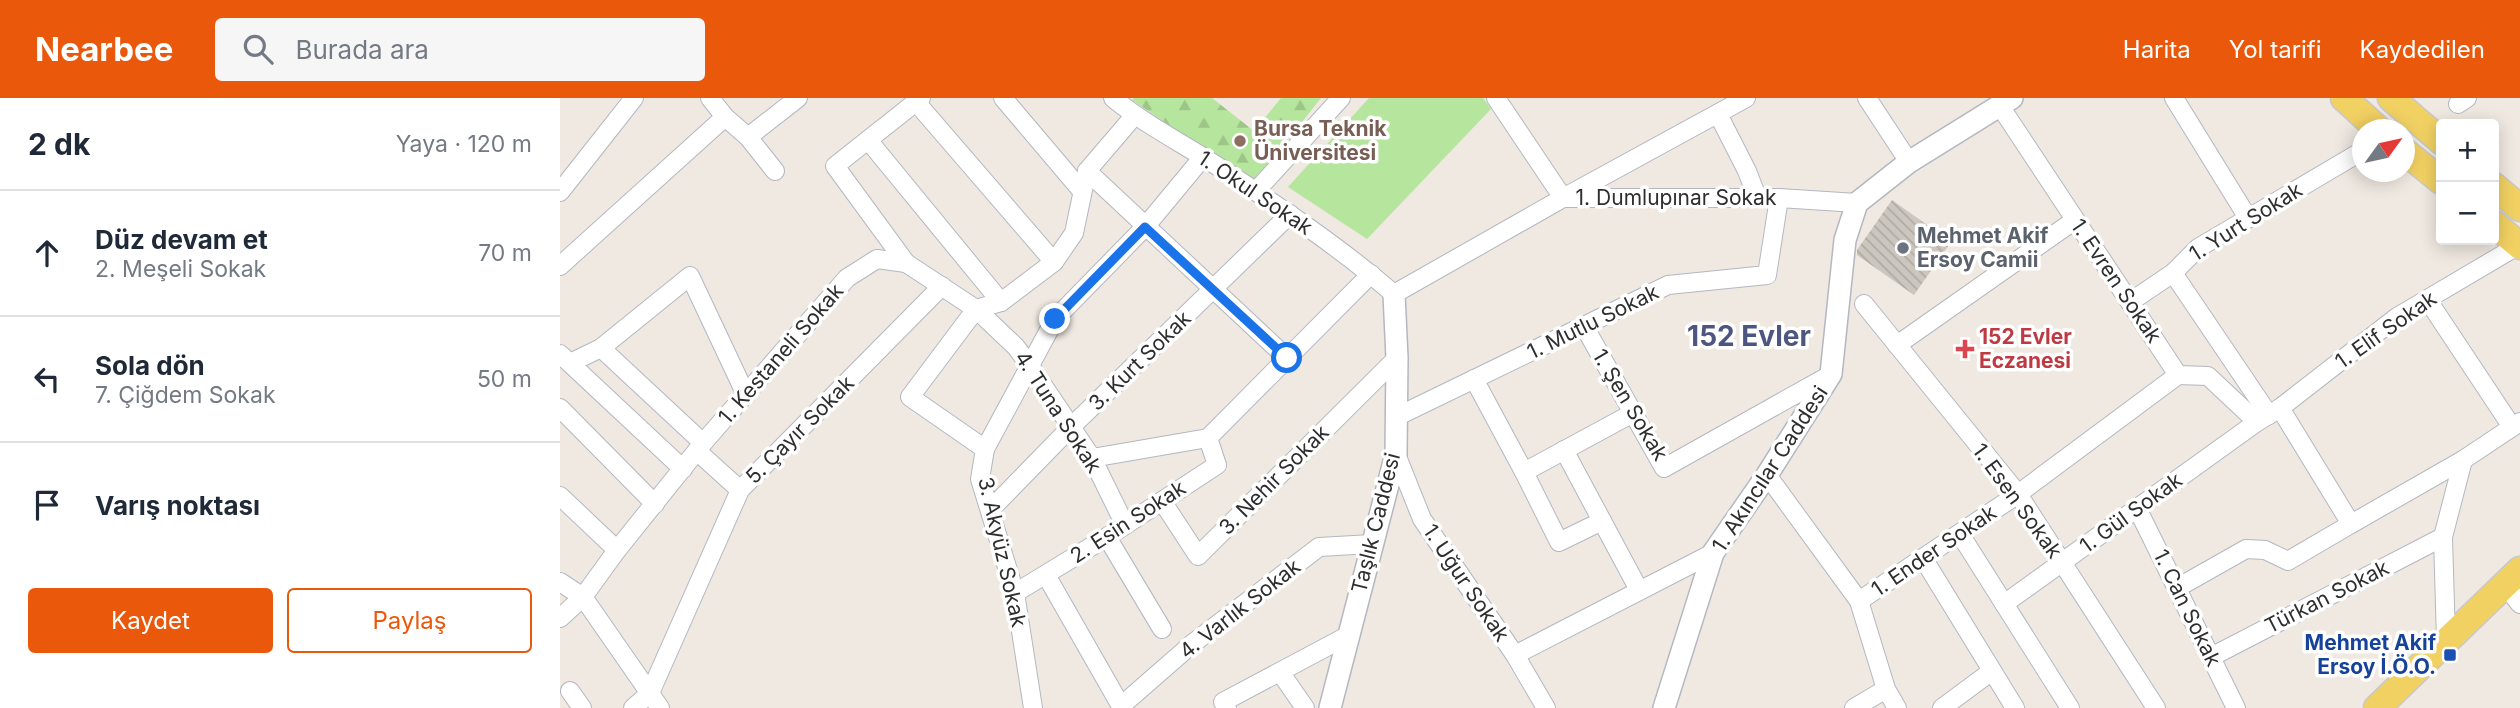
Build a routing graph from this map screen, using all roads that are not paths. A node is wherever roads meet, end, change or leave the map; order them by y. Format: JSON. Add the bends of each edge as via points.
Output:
{"nodes":[{"id":1,"x":634,"y":98,"type":"edge"},
{"id":2,"x":709,"y":98,"type":"edge"},
{"id":3,"x":798,"y":98,"type":"edge"},
{"id":4,"x":1003,"y":98,"type":"edge"},
{"id":5,"x":1113,"y":98,"type":"edge"},
{"id":6,"x":1341,"y":98,"type":"edge"},
{"id":7,"x":1496,"y":98,"type":"edge"},
{"id":8,"x":1746,"y":98,"type":"edge"},
{"id":9,"x":1867,"y":98,"type":"edge"},
{"id":10,"x":2174,"y":98,"type":"edge"},
{"id":11,"x":2344,"y":98,"type":"edge"},
{"id":12,"x":2391,"y":98,"type":"edge"},
{"id":13,"x":919,"y":100,"type":"edge"},
{"id":14,"x":2006,"y":102,"type":"edge"},
{"id":15,"x":1718,"y":114,"type":"junction"},
{"id":16,"x":1134,"y":116,"type":"junction"},
{"id":17,"x":725,"y":117,"type":"junction"},
{"id":18,"x":2367,"y":119,"type":"edge"},
{"id":19,"x":748,"y":137,"type":"junction"},
{"id":20,"x":2436,"y":137,"type":"edge"},
{"id":21,"x":868,"y":140,"type":"junction"},
{"id":22,"x":1203,"y":157,"type":"junction"},
{"id":23,"x":2352,"y":157,"type":"edge"},
{"id":24,"x":2415,"y":160,"type":"edge"},
{"id":25,"x":1909,"y":162,"type":"junction"},
{"id":26,"x":775,"y":171,"type":"dead end"},
{"id":27,"x":1087,"y":171,"type":"junction"},
{"id":28,"x":2436,"y":177,"type":"edge"},
{"id":29,"x":1082,"y":190,"type":"junction"},
{"id":30,"x":2499,"y":190,"type":"edge"},
{"id":31,"x":1256,"y":191,"type":"junction"},
{"id":32,"x":560,"y":192,"type":"edge"},
{"id":33,"x":1757,"y":197,"type":"junction"},
{"id":34,"x":1563,"y":198,"type":"junction"},
{"id":35,"x":1779,"y":198,"type":"junction"},
{"id":36,"x":1857,"y":203,"type":"junction"},
{"id":37,"x":2520,"y":208,"type":"edge"},
{"id":38,"x":1290,"y":214,"type":"junction"},
{"id":39,"x":2248,"y":218,"type":"junction"},
{"id":40,"x":2075,"y":220,"type":"junction"},
{"id":41,"x":1145,"y":227,"type":"junction"},
{"id":42,"x":2499,"y":228,"type":"edge"},
{"id":43,"x":2520,"y":246,"type":"edge"},
{"id":44,"x":1054,"y":262,"type":"junction"},
{"id":45,"x":906,"y":263,"type":"junction"},
{"id":46,"x":560,"y":266,"type":"edge"},
{"id":47,"x":2173,"y":273,"type":"junction"},
{"id":48,"x":1371,"y":274,"type":"junction"},
{"id":49,"x":943,"y":286,"type":"junction"},
{"id":50,"x":1214,"y":290,"type":"junction"},
{"id":51,"x":1394,"y":294,"type":"junction"},
{"id":52,"x":2427,"y":299,"type":"junction"},
{"id":53,"x":1001,"y":302,"type":"junction"},
{"id":54,"x":2130,"y":302,"type":"junction"},
{"id":55,"x":1864,"y":304,"type":"dead end"},
{"id":56,"x":976,"y":309,"type":"junction"},
{"id":57,"x":1584,"y":326,"type":"junction"},
{"id":58,"x":1897,"y":345,"type":"junction"},
{"id":59,"x":600,"y":348,"type":"junction"},
{"id":60,"x":1287,"y":358,"type":"junction"},
{"id":61,"x":1397,"y":358,"type":"junction"},
{"id":62,"x":565,"y":359,"type":"edge"},
{"id":63,"x":1030,"y":366,"type":"junction"},
{"id":64,"x":1831,"y":374,"type":"junction"},
{"id":65,"x":2178,"y":375,"type":"junction"},
{"id":66,"x":1474,"y":379,"type":"junction"},
{"id":67,"x":746,"y":395,"type":"junction"},
{"id":68,"x":560,"y":408,"type":"edge"},
{"id":69,"x":1633,"y":414,"type":"junction"},
{"id":70,"x":2269,"y":415,"type":"junction"},
{"id":71,"x":1396,"y":417,"type":"junction"},
{"id":72,"x":2516,"y":424,"type":"edge"},
{"id":73,"x":1072,"y":427,"type":"junction"},
{"id":74,"x":1208,"y":438,"type":"junction"},
{"id":75,"x":700,"y":447,"type":"junction"},
{"id":76,"x":985,"y":449,"type":"junction"},
{"id":77,"x":1564,"y":450,"type":"junction"},
{"id":78,"x":1396,"y":454,"type":"junction"},
{"id":79,"x":1092,"y":458,"type":"junction"},
{"id":80,"x":2463,"y":460,"type":"junction"},
{"id":81,"x":683,"y":469,"type":"junction"},
{"id":82,"x":1524,"y":472,"type":"junction"},
{"id":83,"x":1767,"y":475,"type":"junction"},
{"id":84,"x":740,"y":490,"type":"junction"},
{"id":85,"x":2018,"y":494,"type":"junction"},
{"id":86,"x":560,"y":496,"type":"edge"},
{"id":87,"x":1162,"y":501,"type":"junction"},
{"id":88,"x":655,"y":503,"type":"junction"},
{"id":89,"x":2137,"y":508,"type":"junction"},
{"id":90,"x":990,"y":510,"type":"junction"},
{"id":91,"x":1602,"y":521,"type":"junction"},
{"id":92,"x":2351,"y":524,"type":"junction"},
{"id":93,"x":1125,"y":525,"type":"junction"},
{"id":94,"x":1960,"y":534,"type":"junction"},
{"id":95,"x":1107,"y":537,"type":"junction"},
{"id":96,"x":2443,"y":537,"type":"junction"},
{"id":97,"x":1372,"y":544,"type":"junction"},
{"id":98,"x":617,"y":550,"type":"junction"},
{"id":99,"x":1713,"y":553,"type":"junction"},
{"id":100,"x":1923,"y":558,"type":"junction"},
{"id":101,"x":2062,"y":562,"type":"junction"},
{"id":102,"x":1045,"y":575,"type":"junction"},
{"id":103,"x":560,"y":582,"type":"edge"},
{"id":104,"x":2515,"y":586,"type":"edge"},
{"id":105,"x":2177,"y":588,"type":"junction"},
{"id":106,"x":1639,"y":590,"type":"junction"},
{"id":107,"x":1015,"y":593,"type":"junction"},
{"id":108,"x":583,"y":597,"type":"junction"},
{"id":109,"x":1859,"y":601,"type":"junction"},
{"id":110,"x":2004,"y":604,"type":"junction"},
{"id":111,"x":560,"y":618,"type":"edge"},
{"id":112,"x":1163,"y":629,"type":"dead end"},
{"id":113,"x":1348,"y":636,"type":"junction"},
{"id":114,"x":2446,"y":641,"type":"junction"},
{"id":115,"x":1515,"y":655,"type":"junction"},
{"id":116,"x":2211,"y":657,"type":"junction"},
{"id":117,"x":1993,"y":671,"type":"junction"},
{"id":118,"x":1280,"y":672,"type":"junction"},
{"id":119,"x":1885,"y":689,"type":"junction"},
{"id":120,"x":570,"y":691,"type":"dead end"},
{"id":121,"x":655,"y":701,"type":"edge"},
{"id":122,"x":1225,"y":705,"type":"edge"},
{"id":123,"x":1122,"y":707,"type":"edge"},
{"id":124,"x":582,"y":708,"type":"edge"},
{"id":125,"x":633,"y":708,"type":"edge"},
{"id":126,"x":1032,"y":708,"type":"edge"},
{"id":127,"x":1305,"y":708,"type":"edge"},
{"id":128,"x":1330,"y":708,"type":"edge"},
{"id":129,"x":1546,"y":708,"type":"edge"},
{"id":130,"x":1664,"y":708,"type":"edge"},
{"id":131,"x":1854,"y":708,"type":"edge"},
{"id":132,"x":1897,"y":708,"type":"edge"},
{"id":133,"x":1942,"y":708,"type":"edge"},
{"id":134,"x":2015,"y":708,"type":"edge"},
{"id":135,"x":2070,"y":708,"type":"edge"},
{"id":136,"x":2156,"y":708,"type":"edge"},
{"id":137,"x":2236,"y":708,"type":"edge"},
{"id":138,"x":2377,"y":708,"type":"edge"}],
"edges":[{"from":1,"to":32,"type":"street"},
{"from":2,"to":17,"type":"street"},
{"from":3,"to":19,"type":"street"},
{"from":4,"to":29,"type":"street"},
{"from":5,"to":16,"type":"street","name":"1. Okul Sokak"},
{"from":6,"to":31,"type":"street"},
{"from":7,"to":34,"type":"street"},
{"from":8,"to":15,"type":"street"},
{"from":9,"to":25,"type":"street"},
{"from":10,"to":39,"type":"street"},
{"from":11,"to":18,"type":"main road"},
{"from":12,"to":20,"type":"main road"},
{"from":13,"to":21,"type":"street"},
{"from":13,"to":44,"type":"street"},
{"from":14,"to":25,"type":"street"},
{"from":14,"to":40,"type":"street","name":"1. Evren Sokak"},
{"from":15,"to":33,"type":"street"},
{"from":15,"to":34,"type":"street"},
{"from":16,"to":22,"type":"street","name":"1. Okul Sokak"},
{"from":16,"to":27,"type":"street"},
{"from":17,"to":19,"type":"street"},
{"from":17,"to":46,"type":"street"},
{"from":19,"to":26,"type":"street"},
{"from":21,"to":45,"type":"street","via":[[835,166]]},
{"from":21,"to":53,"type":"street"},
{"from":22,"to":31,"type":"street","name":"1. Okul Sokak"},
{"from":22,"to":41,"type":"street","name":"3. Akyüz Sokak"},
{"from":23,"to":39,"type":"street","name":"1. Yurt Sokak"},
{"from":24,"to":28,"type":"main road"},
{"from":25,"to":36,"type":"street"},
{"from":27,"to":29,"type":"street"},
{"from":27,"to":41,"type":"street"},
{"from":29,"to":44,"type":"street","via":[[1074,233]]},
{"from":30,"to":37,"type":"main road"},
{"from":31,"to":38,"type":"street","name":"1. Okul Sokak"},
{"from":33,"to":34,"type":"street","name":"1. Dumlupınar Sokak"},
{"from":33,"to":35,"type":"street","name":"1. Dumlupınar Sokak"},
{"from":34,"to":51,"type":"street","name":"1. Dumlupınar Sokak"},
{"from":35,"to":36,"type":"street","name":"1. Dumlupınar Sokak"},
{"from":35,"to":57,"type":"street","name":"1. Mutlu Sokak","via":[[1767,275],[1668,285]]},
{"from":36,"to":64,"type":"street","name":"1. Akıncılar Caddesi","via":[[1845,240]]},
{"from":38,"to":48,"type":"street","name":"1. Okul Sokak"},
{"from":38,"to":50,"type":"street","name":"3. Kurt Sokak"},
{"from":39,"to":47,"type":"street","name":"1. Yurt Sokak","via":[[2198,248]]},
{"from":40,"to":54,"type":"street","name":"1. Evren Sokak"},
{"from":40,"to":58,"type":"street"},
{"from":41,"to":50,"type":"street"},
{"from":41,"to":63,"type":"street","name":"3. Akyüz Sokak","via":[[1055,319]]},
{"from":42,"to":43,"type":"main road"},
{"from":43,"to":52,"type":"street","name":"1. Elif Sokak"},
{"from":44,"to":53,"type":"street"},
{"from":45,"to":49,"type":"street"},
{"from":45,"to":67,"type":"street","name":"1. Kestaneli Sokak","via":[[877,259],[847,278]]},
{"from":47,"to":54,"type":"street"},
{"from":47,"to":70,"type":"street","name":"1. Yurt Sokak"},
{"from":48,"to":51,"type":"street","name":"1. Okul Sokak"},
{"from":48,"to":60,"type":"street"},
{"from":49,"to":56,"type":"street"},
{"from":49,"to":84,"type":"street","name":"5. Çayır Sokak"},
{"from":50,"to":60,"type":"street"},
{"from":50,"to":73,"type":"street","name":"3. Kurt Sokak"},
{"from":51,"to":61,"type":"street","name":"Taşlık Caddesi"},
{"from":52,"to":70,"type":"street","name":"1. Elif Sokak"},
{"from":52,"to":72,"type":"street"},
{"from":53,"to":56,"type":"street"},
{"from":54,"to":65,"type":"street","name":"1. Evren Sokak"},
{"from":55,"to":58,"type":"street","name":"1. Esen Sokak"},
{"from":56,"to":63,"type":"street","name":"4. Tuna Sokak","via":[[1016,346]]},
{"from":56,"to":76,"type":"street","via":[[910,397]]},
{"from":57,"to":66,"type":"street","name":"1. Mutlu Sokak"},
{"from":57,"to":69,"type":"street","name":"1. Şen Sokak"},
{"from":58,"to":85,"type":"street","name":"1. Esen Sokak"},
{"from":59,"to":62,"type":"street"},
{"from":59,"to":67,"type":"street","via":[[690,276]]},
{"from":59,"to":75,"type":"street"},
{"from":60,"to":74,"type":"street"},
{"from":61,"to":71,"type":"street","name":"Taşlık Caddesi"},
{"from":61,"to":87,"type":"street","name":"3. Nehir Sokak","via":[[1198,556]]},
{"from":62,"to":81,"type":"street"},
{"from":63,"to":73,"type":"street","name":"4. Tuna Sokak"},
{"from":63,"to":76,"type":"street","name":"3. Akyüz Sokak"},
{"from":64,"to":69,"type":"street","name":"1. Şen Sokak","via":[[1664,468]]},
{"from":64,"to":83,"type":"street","name":"1. Akıncılar Caddesi"},
{"from":65,"to":70,"type":"street","via":[[2208,376]]},
{"from":65,"to":85,"type":"street","name":"1. Ender Sokak"},
{"from":66,"to":71,"type":"street","name":"1. Mutlu Sokak"},
{"from":66,"to":82,"type":"street"},
{"from":67,"to":75,"type":"street","name":"1. Kestaneli Sokak"},
{"from":68,"to":88,"type":"street"},
{"from":69,"to":77,"type":"street"},
{"from":70,"to":89,"type":"street","name":"1. Gül Sokak"},
{"from":70,"to":92,"type":"street"},
{"from":71,"to":78,"type":"street","name":"Taşlık Caddesi"},
{"from":72,"to":80,"type":"street"},
{"from":73,"to":79,"type":"street","name":"4. Tuna Sokak"},
{"from":73,"to":90,"type":"street","name":"3. Kurt Sokak"},
{"from":74,"to":79,"type":"street"},
{"from":74,"to":87,"type":"street","name":"2. Esin Sokak","via":[[1217,465]]},
{"from":75,"to":81,"type":"street","name":"1. Kestaneli Sokak"},
{"from":75,"to":84,"type":"street"},
{"from":76,"to":90,"type":"street","name":"3. Akyüz Sokak","via":[[980,479]]},
{"from":77,"to":82,"type":"street"},
{"from":77,"to":91,"type":"street"},
{"from":78,"to":97,"type":"street","name":"Taşlık Caddesi"},
{"from":78,"to":115,"type":"street","name":"1. Uğur Sokak","via":[[1422,519]]},
{"from":79,"to":93,"type":"street","name":"4. Tuna Sokak"},
{"from":80,"to":92,"type":"street"},
{"from":80,"to":96,"type":"street"},
{"from":81,"to":88,"type":"street","name":"1. Kestaneli Sokak"},
{"from":82,"to":91,"type":"street","via":[[1559,542]]},
{"from":83,"to":99,"type":"street","name":"1. Akıncılar Caddesi"},
{"from":83,"to":109,"type":"street"},
{"from":84,"to":121,"type":"street","name":"5. Çayır Sokak"},
{"from":85,"to":94,"type":"street","name":"1. Ender Sokak"},
{"from":85,"to":101,"type":"street","name":"1. Esen Sokak"},
{"from":86,"to":98,"type":"street"},
{"from":87,"to":93,"type":"street","name":"2. Esin Sokak"},
{"from":88,"to":98,"type":"street","name":"1. Kestaneli Sokak"},
{"from":89,"to":101,"type":"street","name":"1. Gül Sokak"},
{"from":89,"to":105,"type":"street","name":"1. Can Sokak"},
{"from":90,"to":107,"type":"street","name":"3. Akyüz Sokak"},
{"from":91,"to":106,"type":"street"},
{"from":92,"to":105,"type":"street","via":[[2288,561],[2265,550],[2246,549]]},
{"from":93,"to":95,"type":"street","name":"2. Esin Sokak"},
{"from":94,"to":100,"type":"street","name":"1. Ender Sokak"},
{"from":94,"to":110,"type":"street"},
{"from":95,"to":102,"type":"street","name":"2. Esin Sokak"},
{"from":95,"to":112,"type":"street"},
{"from":96,"to":114,"type":"street"},
{"from":96,"to":116,"type":"street","name":"Türkan Sokak"},
{"from":97,"to":113,"type":"street","name":"Taşlık Caddesi"},
{"from":97,"to":123,"type":"street","name":"4. Varlık Sokak","via":[[1319,547],[1192,644]]},
{"from":98,"to":108,"type":"street","name":"1. Kestaneli Sokak"},
{"from":99,"to":106,"type":"street"},
{"from":99,"to":130,"type":"street","name":"1. Akıncılar Caddesi"},
{"from":100,"to":109,"type":"street","name":"1. Ender Sokak"},
{"from":100,"to":117,"type":"street"},
{"from":101,"to":110,"type":"street","name":"1. Gül Sokak"},
{"from":101,"to":136,"type":"street","name":"1. Esen Sokak"},
{"from":102,"to":107,"type":"street","name":"2. Esin Sokak"},
{"from":102,"to":123,"type":"street"},
{"from":103,"to":108,"type":"street"},
{"from":104,"to":114,"type":"main road"},
{"from":105,"to":116,"type":"street","name":"1. Can Sokak"},
{"from":106,"to":115,"type":"street"},
{"from":107,"to":126,"type":"street","name":"3. Akyüz Sokak"},
{"from":108,"to":111,"type":"street","name":"1. Kestaneli Sokak"},
{"from":108,"to":121,"type":"street"},
{"from":109,"to":119,"type":"street"},
{"from":110,"to":135,"type":"street"},
{"from":113,"to":118,"type":"street"},
{"from":113,"to":128,"type":"street","name":"Taşlık Caddesi"},
{"from":114,"to":138,"type":"main road"},
{"from":115,"to":129,"type":"street","name":"1. Uğur Sokak"},
{"from":116,"to":137,"type":"street","name":"1. Can Sokak"},
{"from":117,"to":133,"type":"street"},
{"from":117,"to":134,"type":"street"},
{"from":118,"to":122,"type":"street"},
{"from":118,"to":127,"type":"street"},
{"from":119,"to":131,"type":"street"},
{"from":119,"to":132,"type":"street"},
{"from":120,"to":124,"type":"street"},
{"from":121,"to":125,"type":"street","name":"5. Çayır Sokak"}]}
